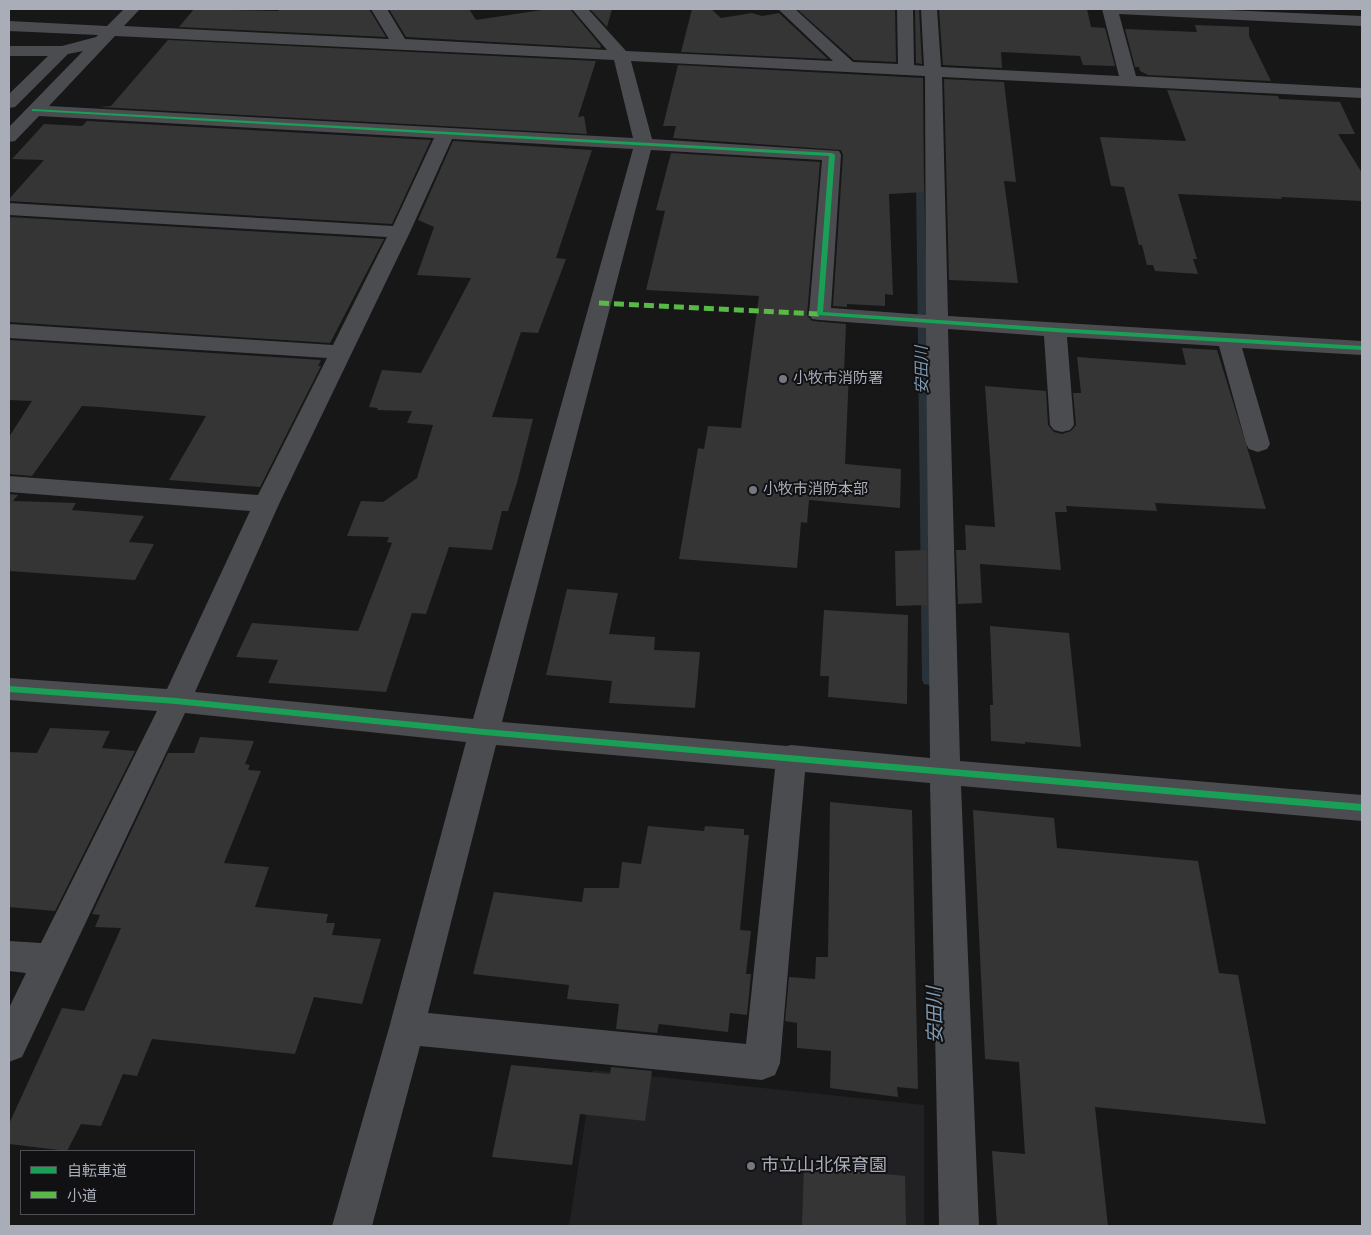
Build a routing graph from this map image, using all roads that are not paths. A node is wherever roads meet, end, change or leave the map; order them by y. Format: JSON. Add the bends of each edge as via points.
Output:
{"nodes":[{"id":1,"x":132,"y":9,"type":"edge"},
{"id":2,"x":379,"y":9,"type":"edge"},
{"id":3,"x":580,"y":9,"type":"edge"},
{"id":4,"x":786,"y":9,"type":"edge"},
{"id":5,"x":1110,"y":9,"type":"edge"},
{"id":6,"x":905,"y":13,"type":"edge"},
{"id":7,"x":929,"y":14,"type":"edge"},
{"id":8,"x":1362,"y":21,"type":"edge"},
{"id":9,"x":9,"y":26,"type":"edge"},
{"id":10,"x":106,"y":35,"type":"junction"},
{"id":11,"x":400,"y":44,"type":"junction"},
{"id":12,"x":9,"y":51,"type":"edge"},
{"id":13,"x":62,"y":51,"type":"junction"},
{"id":14,"x":621,"y":55,"type":"junction"},
{"id":15,"x":849,"y":67,"type":"junction"},
{"id":16,"x":906,"y":70,"type":"junction"},
{"id":17,"x":932,"y":72,"type":"junction"},
{"id":18,"x":1129,"y":82,"type":"junction"},
{"id":19,"x":1362,"y":93,"type":"edge"},
{"id":20,"x":10,"y":102,"type":"edge"},
{"id":21,"x":34,"y":110,"type":"junction"},
{"id":22,"x":445,"y":134,"type":"junction"},
{"id":23,"x":9,"y":137,"type":"edge"},
{"id":24,"x":644,"y":144,"type":"junction"},
{"id":25,"x":9,"y":209,"type":"edge"},
{"id":26,"x":400,"y":232,"type":"junction"},
{"id":27,"x":924,"y":320,"type":"junction"},
{"id":28,"x":1055,"y":330,"type":"junction"},
{"id":29,"x":9,"y":331,"type":"edge"},
{"id":30,"x":1228,"y":339,"type":"junction"},
{"id":31,"x":1362,"y":348,"type":"edge"},
{"id":32,"x":340,"y":352,"type":"junction"},
{"id":33,"x":1062,"y":425,"type":"dead end"},
{"id":34,"x":1258,"y":444,"type":"dead end"},
{"id":35,"x":9,"y":484,"type":"edge"},
{"id":36,"x":266,"y":504,"type":"junction"},
{"id":37,"x":9,"y":689,"type":"edge"},
{"id":38,"x":176,"y":700,"type":"junction"},
{"id":39,"x":484,"y":732,"type":"junction"},
{"id":40,"x":790,"y":757,"type":"junction"},
{"id":41,"x":945,"y":771,"type":"junction"},
{"id":42,"x":1362,"y":808,"type":"edge"},
{"id":43,"x":9,"y":956,"type":"edge"},
{"id":44,"x":49,"y":959,"type":"junction"},
{"id":45,"x":407,"y":1028,"type":"junction"},
{"id":46,"x":9,"y":1045,"type":"edge"},
{"id":47,"x":352,"y":1226,"type":"edge"},
{"id":48,"x":959,"y":1226,"type":"edge"}],
"edges":[{"from":1,"to":10,"type":"street"},
{"from":2,"to":11,"type":"street"},
{"from":3,"to":14,"type":"street"},
{"from":4,"to":15,"type":"street"},
{"from":5,"to":8,"type":"street"},
{"from":5,"to":18,"type":"street"},
{"from":6,"to":7,"type":"street"},
{"from":6,"to":16,"type":"street"},
{"from":7,"to":17,"type":"street"},
{"from":9,"to":10,"type":"street"},
{"from":10,"to":11,"type":"street"},
{"from":10,"to":13,"type":"street"},
{"from":10,"to":21,"type":"street"},
{"from":11,"to":14,"type":"street"},
{"from":12,"to":13,"type":"street"},
{"from":13,"to":20,"type":"street"},
{"from":14,"to":15,"type":"street"},
{"from":14,"to":24,"type":"street"},
{"from":15,"to":16,"type":"street"},
{"from":16,"to":17,"type":"street"},
{"from":17,"to":18,"type":"street"},
{"from":17,"to":27,"type":"street"},
{"from":18,"to":19,"type":"street"},
{"from":21,"to":22,"type":"street"},
{"from":21,"to":23,"type":"street"},
{"from":22,"to":24,"type":"street"},
{"from":22,"to":26,"type":"street"},
{"from":24,"to":27,"type":"street","via":[[832,155],[820,314]]},
{"from":24,"to":39,"type":"street"},
{"from":25,"to":26,"type":"street"},
{"from":26,"to":32,"type":"street"},
{"from":27,"to":28,"type":"street"},
{"from":27,"to":41,"type":"street"},
{"from":28,"to":30,"type":"street"},
{"from":28,"to":33,"type":"street"},
{"from":29,"to":32,"type":"street"},
{"from":30,"to":31,"type":"street"},
{"from":30,"to":34,"type":"street"},
{"from":32,"to":36,"type":"street"},
{"from":35,"to":36,"type":"street"},
{"from":36,"to":38,"type":"street"},
{"from":37,"to":38,"type":"street"},
{"from":38,"to":39,"type":"street"},
{"from":38,"to":44,"type":"street"},
{"from":39,"to":40,"type":"street"},
{"from":39,"to":45,"type":"street"},
{"from":40,"to":41,"type":"street"},
{"from":40,"to":45,"type":"street","via":[[762,1064]]},
{"from":41,"to":42,"type":"street"},
{"from":41,"to":48,"type":"street"},
{"from":43,"to":44,"type":"street"},
{"from":44,"to":46,"type":"street"},
{"from":45,"to":47,"type":"street"}]}
